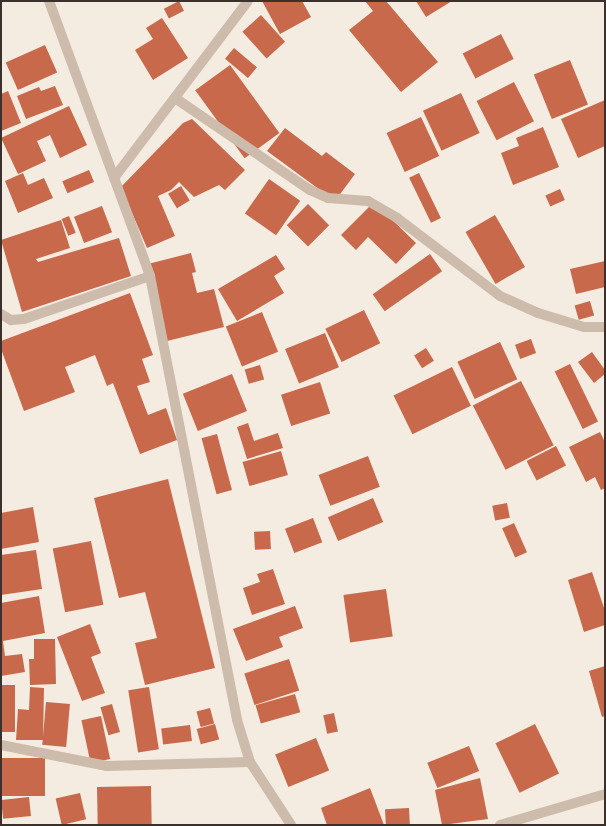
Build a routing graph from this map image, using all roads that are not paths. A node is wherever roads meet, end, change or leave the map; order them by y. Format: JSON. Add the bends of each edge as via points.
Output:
{"nodes":[{"id":1,"x":48,"y":1,"type":"edge"},
{"id":2,"x":248,"y":1,"type":"edge"},
{"id":3,"x":175,"y":98,"type":"junction"},
{"id":4,"x":114,"y":178,"type":"junction"},
{"id":5,"x":150,"y":276,"type":"junction"},
{"id":6,"x":1,"y":314,"type":"edge"},
{"id":7,"x":605,"y":327,"type":"edge"},
{"id":8,"x":1,"y":745,"type":"edge"},
{"id":9,"x":250,"y":762,"type":"junction"},
{"id":10,"x":605,"y":794,"type":"edge"},
{"id":11,"x":291,"y":825,"type":"edge"},
{"id":12,"x":500,"y":825,"type":"edge"}],
"edges":[{"from":1,"to":4,"type":"street"},
{"from":2,"to":3,"type":"street"},
{"from":3,"to":4,"type":"street"},
{"from":3,"to":7,"type":"street","via":[[310,190],[328,198],[368,201],[398,218],[500,296],[538,313],[584,326]]},
{"from":4,"to":5,"type":"street"},
{"from":5,"to":6,"type":"street","via":[[24,319],[11,320]]},
{"from":5,"to":9,"type":"street","via":[[236,720]]},
{"from":8,"to":9,"type":"street","via":[[107,766]]},
{"from":9,"to":11,"type":"street"},
{"from":10,"to":12,"type":"street"}]}
